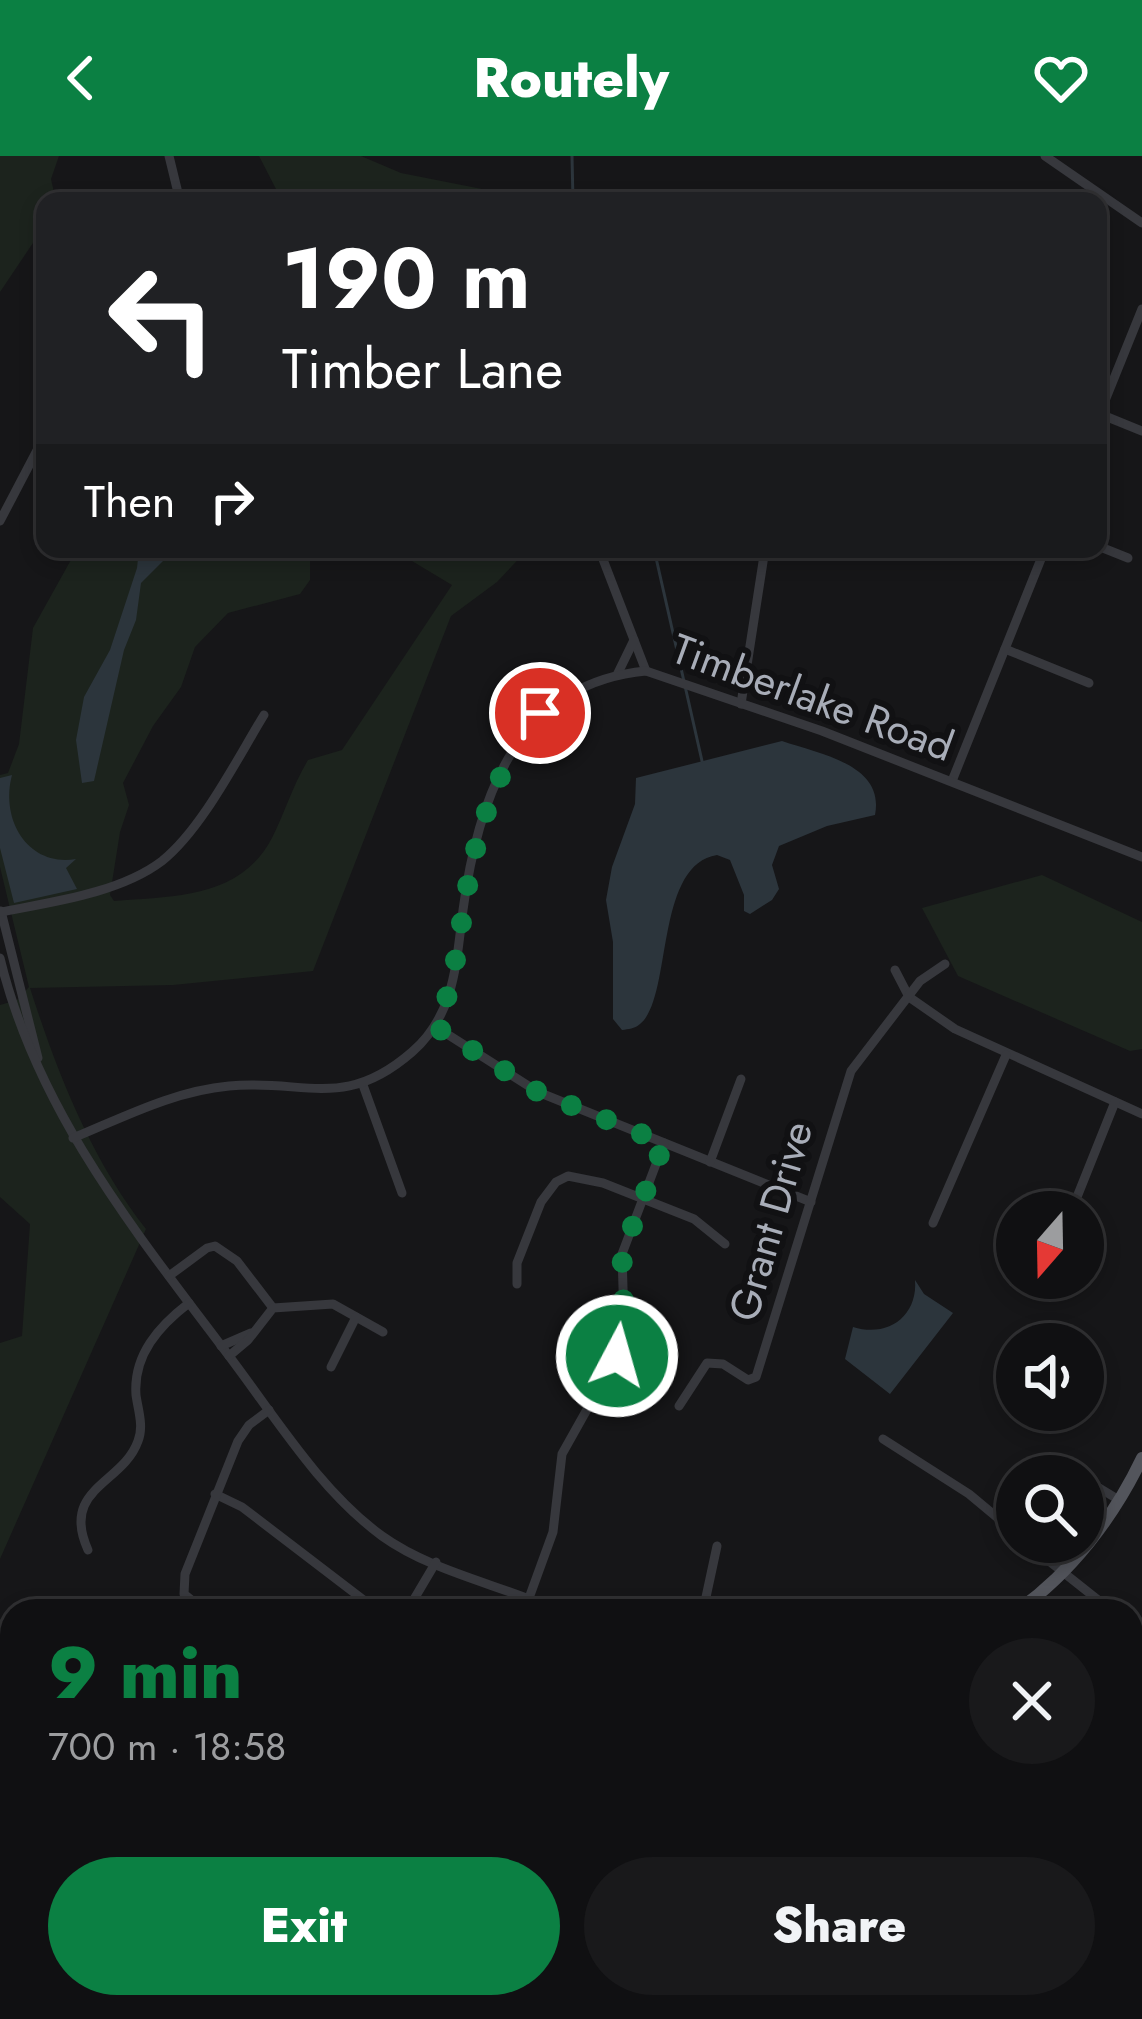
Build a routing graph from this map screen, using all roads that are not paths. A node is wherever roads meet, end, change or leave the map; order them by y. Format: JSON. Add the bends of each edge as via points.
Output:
{"nodes":[{"id":1,"x":169,"y":156,"type":"edge"},
{"id":2,"x":1045,"y":156,"type":"edge"},
{"id":3,"x":178,"y":192,"type":"edge"},
{"id":4,"x":1097,"y":192,"type":"edge"},
{"id":5,"x":1107,"y":199,"type":"edge"},
{"id":6,"x":1142,"y":223,"type":"edge"},
{"id":7,"x":1142,"y":309,"type":"edge"},
{"id":8,"x":1107,"y":396,"type":"edge"},
{"id":9,"x":1107,"y":419,"type":"edge"},
{"id":10,"x":1142,"y":431,"type":"edge"},
{"id":11,"x":36,"y":452,"type":"edge"},
{"id":12,"x":0,"y":521,"type":"edge"},
{"id":13,"x":1107,"y":550,"type":"edge"},
{"id":14,"x":602,"y":558,"type":"edge"},
{"id":15,"x":764,"y":558,"type":"edge"},
{"id":16,"x":1041,"y":558,"type":"edge"},
{"id":17,"x":1128,"y":558,"type":"dead end"},
{"id":18,"x":634,"y":640,"type":"junction"},
{"id":19,"x":1005,"y":649,"type":"junction"},
{"id":20,"x":646,"y":670,"type":"junction"},
{"id":21,"x":616,"y":675,"type":"junction"},
{"id":22,"x":1089,"y":683,"type":"dead end"},
{"id":23,"x":741,"y":704,"type":"junction"},
{"id":24,"x":264,"y":715,"type":"dead end"},
{"id":25,"x":952,"y":781,"type":"junction"},
{"id":26,"x":1142,"y":856,"type":"edge"},
{"id":27,"x":1,"y":909,"type":"edge"},
{"id":28,"x":0,"y":958,"type":"edge"},
{"id":29,"x":944,"y":964,"type":"dead end"},
{"id":30,"x":895,"y":970,"type":"dead end"},
{"id":31,"x":21,"y":989,"type":"junction"},
{"id":32,"x":4,"y":993,"type":"edge"},
{"id":33,"x":909,"y":997,"type":"junction"},
{"id":34,"x":436,"y":1027,"type":"junction"},
{"id":35,"x":1006,"y":1055,"type":"junction"},
{"id":36,"x":41,"y":1072,"type":"junction"},
{"id":37,"x":741,"y":1079,"type":"dead end"},
{"id":38,"x":363,"y":1085,"type":"junction"},
{"id":39,"x":1115,"y":1102,"type":"junction"},
{"id":40,"x":1142,"y":1114,"type":"edge"},
{"id":41,"x":73,"y":1138,"type":"junction"},
{"id":42,"x":664,"y":1143,"type":"junction"},
{"id":43,"x":710,"y":1162,"type":"junction"},
{"id":44,"x":1079,"y":1191,"type":"edge"},
{"id":45,"x":402,"y":1193,"type":"dead end"},
{"id":46,"x":643,"y":1199,"type":"junction"},
{"id":47,"x":811,"y":1202,"type":"junction"},
{"id":48,"x":933,"y":1222,"type":"dead end"},
{"id":49,"x":725,"y":1244,"type":"dead end"},
{"id":50,"x":169,"y":1276,"type":"junction"},
{"id":51,"x":518,"y":1284,"type":"dead end"},
{"id":52,"x":189,"y":1303,"type":"junction"},
{"id":53,"x":273,"y":1308,"type":"junction"},
{"id":54,"x":356,"y":1317,"type":"junction"},
{"id":55,"x":383,"y":1333,"type":"dead end"},
{"id":56,"x":225,"y":1351,"type":"junction"},
{"id":57,"x":331,"y":1367,"type":"dead end"},
{"id":58,"x":679,"y":1406,"type":"dead end"},
{"id":59,"x":269,"y":1410,"type":"junction"},
{"id":60,"x":883,"y":1439,"type":"dead end"},
{"id":61,"x":1140,"y":1469,"type":"edge"},
{"id":62,"x":1104,"y":1491,"type":"edge"},
{"id":63,"x":214,"y":1495,"type":"junction"},
{"id":64,"x":1119,"y":1500,"type":"junction"},
{"id":65,"x":996,"y":1516,"type":"edge"},
{"id":66,"x":717,"y":1546,"type":"dead end"},
{"id":67,"x":88,"y":1550,"type":"dead end"},
{"id":68,"x":436,"y":1562,"type":"junction"},
{"id":69,"x":1049,"y":1563,"type":"edge"},
{"id":70,"x":1061,"y":1573,"type":"junction"},
{"id":71,"x":529,"y":1598,"type":"joint"},
{"id":72,"x":188,"y":1599,"type":"edge"},
{"id":73,"x":362,"y":1599,"type":"edge"},
{"id":74,"x":414,"y":1599,"type":"edge"},
{"id":75,"x":706,"y":1599,"type":"edge"},
{"id":76,"x":1031,"y":1599,"type":"edge"},
{"id":77,"x":1096,"y":1599,"type":"edge"}],
"edges":[{"from":1,"to":3,"type":"street"},
{"from":2,"to":4,"type":"street"},
{"from":5,"to":6,"type":"street"},
{"from":7,"to":8,"type":"street"},
{"from":9,"to":10,"type":"street"},
{"from":11,"to":12,"type":"street"},
{"from":13,"to":17,"type":"street"},
{"from":14,"to":18,"type":"street"},
{"from":15,"to":23,"type":"street"},
{"from":16,"to":19,"type":"street"},
{"from":18,"to":20,"type":"street"},
{"from":18,"to":21,"type":"street"},
{"from":19,"to":22,"type":"street"},
{"from":19,"to":25,"type":"street"},
{"from":20,"to":21,"type":"street","name":"Timberlake Road"},
{"from":20,"to":23,"type":"street","name":"Timberlake Road"},
{"from":21,"to":34,"type":"street","name":"Timberlake Road","via":[[580,686],[540,713],[506,759],[476,843],[456,972]]},
{"from":23,"to":25,"type":"street","name":"Timberlake Road"},
{"from":24,"to":27,"type":"street","via":[[193,826],[160,862],[130,879]]},
{"from":25,"to":26,"type":"street","name":"Timberlake Road"},
{"from":27,"to":31,"type":"street"},
{"from":28,"to":32,"type":"street"},
{"from":29,"to":33,"type":"street","name":"Grant Drive"},
{"from":30,"to":33,"type":"street"},
{"from":31,"to":32,"type":"street"},
{"from":31,"to":36,"type":"street"},
{"from":32,"to":36,"type":"street"},
{"from":33,"to":35,"type":"street"},
{"from":33,"to":47,"type":"street","name":"Grant Drive","via":[[851,1071]]},
{"from":34,"to":38,"type":"street","name":"Timberlake Road"},
{"from":34,"to":42,"type":"street","via":[[538,1092]]},
{"from":35,"to":39,"type":"street"},
{"from":35,"to":48,"type":"street"},
{"from":36,"to":41,"type":"street"},
{"from":37,"to":43,"type":"street"},
{"from":38,"to":41,"type":"street","via":[[217,1088],[160,1101]]},
{"from":38,"to":45,"type":"street"},
{"from":39,"to":40,"type":"street"},
{"from":39,"to":44,"type":"street"},
{"from":41,"to":50,"type":"street"},
{"from":42,"to":43,"type":"street"},
{"from":42,"to":46,"type":"street"},
{"from":43,"to":47,"type":"street"},
{"from":46,"to":49,"type":"street","via":[[694,1219]]},
{"from":46,"to":51,"type":"street","via":[[583,1178],[556,1182],[517,1263]]},
{"from":46,"to":71,"type":"street","via":[[622,1254],[621,1342],[562,1454],[553,1532]]},
{"from":47,"to":58,"type":"street","name":"Grant Drive","via":[[757,1377],[707,1363]]},
{"from":50,"to":52,"type":"street"},
{"from":50,"to":53,"type":"street","via":[[215,1246]]},
{"from":52,"to":56,"type":"street"},
{"from":52,"to":67,"type":"street","via":[[159,1328],[142,1359],[138,1443],[88,1495]]},
{"from":53,"to":54,"type":"street","via":[[333,1304]]},
{"from":53,"to":56,"type":"street"},
{"from":54,"to":55,"type":"street"},
{"from":54,"to":57,"type":"street"},
{"from":56,"to":59,"type":"street"},
{"from":59,"to":63,"type":"street","via":[[241,1435]]},
{"from":59,"to":68,"type":"street","via":[[364,1520]]},
{"from":60,"to":65,"type":"street"},
{"from":61,"to":64,"type":"main road"},
{"from":62,"to":64,"type":"street"},
{"from":63,"to":72,"type":"street","via":[[183,1585]]},
{"from":63,"to":73,"type":"street","via":[[242,1507]]},
{"from":64,"to":70,"type":"main road"},
{"from":66,"to":75,"type":"street"},
{"from":68,"to":71,"type":"street"},
{"from":68,"to":74,"type":"street"},
{"from":69,"to":70,"type":"street"},
{"from":70,"to":76,"type":"main road"},
{"from":70,"to":77,"type":"street"}]}
